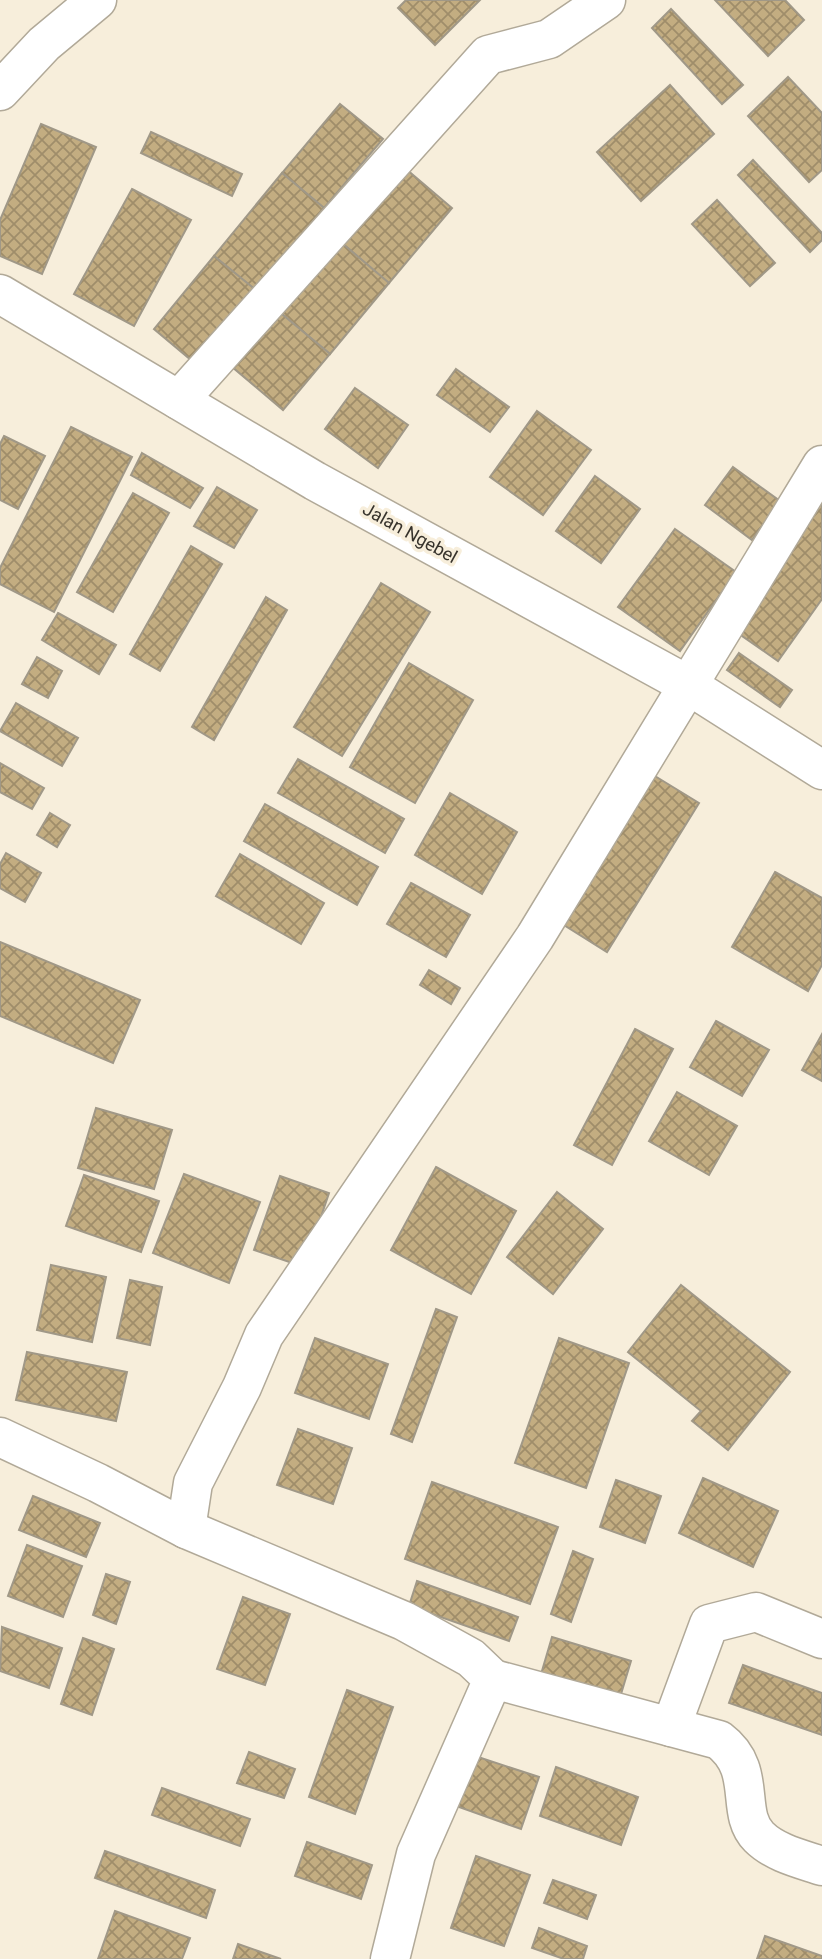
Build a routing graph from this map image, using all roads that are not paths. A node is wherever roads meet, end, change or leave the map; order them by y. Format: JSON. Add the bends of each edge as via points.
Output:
{"nodes":[{"id":1,"x":97,"y":0,"type":"edge"},
{"id":2,"x":606,"y":0,"type":"edge"},
{"id":3,"x":0,"y":91,"type":"edge"},
{"id":4,"x":0,"y":294,"type":"edge"},
{"id":5,"x":179,"y":400,"type":"junction"},
{"id":6,"x":822,"y":465,"type":"edge"},
{"id":7,"x":688,"y":685,"type":"junction"},
{"id":8,"x":822,"y":770,"type":"edge"},
{"id":9,"x":0,"y":1437,"type":"edge"},
{"id":10,"x":186,"y":1529,"type":"junction"},
{"id":11,"x":822,"y":1639,"type":"edge"},
{"id":12,"x":493,"y":1679,"type":"junction"},
{"id":13,"x":671,"y":1727,"type":"junction"},
{"id":14,"x":822,"y":1866,"type":"edge"},
{"id":15,"x":390,"y":1959,"type":"edge"}],
"edges":[{"from":1,"to":3,"type":"street","via":[[44,44]]},
{"from":2,"to":5,"type":"street","via":[[549,39],[488,54]]},
{"from":4,"to":5,"type":"street","name":"Jalan Ngebel"},
{"from":5,"to":7,"type":"street","name":"Jalan Ngebel","via":[[315,481]]},
{"from":6,"to":7,"type":"street"},
{"from":7,"to":8,"type":"street","name":"Jalan Ngebel"},
{"from":7,"to":10,"type":"street","via":[[535,937],[264,1335],[193,1483]]},
{"from":9,"to":10,"type":"street"},
{"from":10,"to":12,"type":"street","via":[[404,1621],[471,1658]]},
{"from":11,"to":13,"type":"street","via":[[756,1612],[709,1623]]},
{"from":12,"to":13,"type":"street"},
{"from":12,"to":15,"type":"street","via":[[416,1854]]},
{"from":13,"to":14,"type":"street","via":[[719,1740],[731,1749],[741,1765],[752,1828],[759,1838],[780,1852]]}]}
